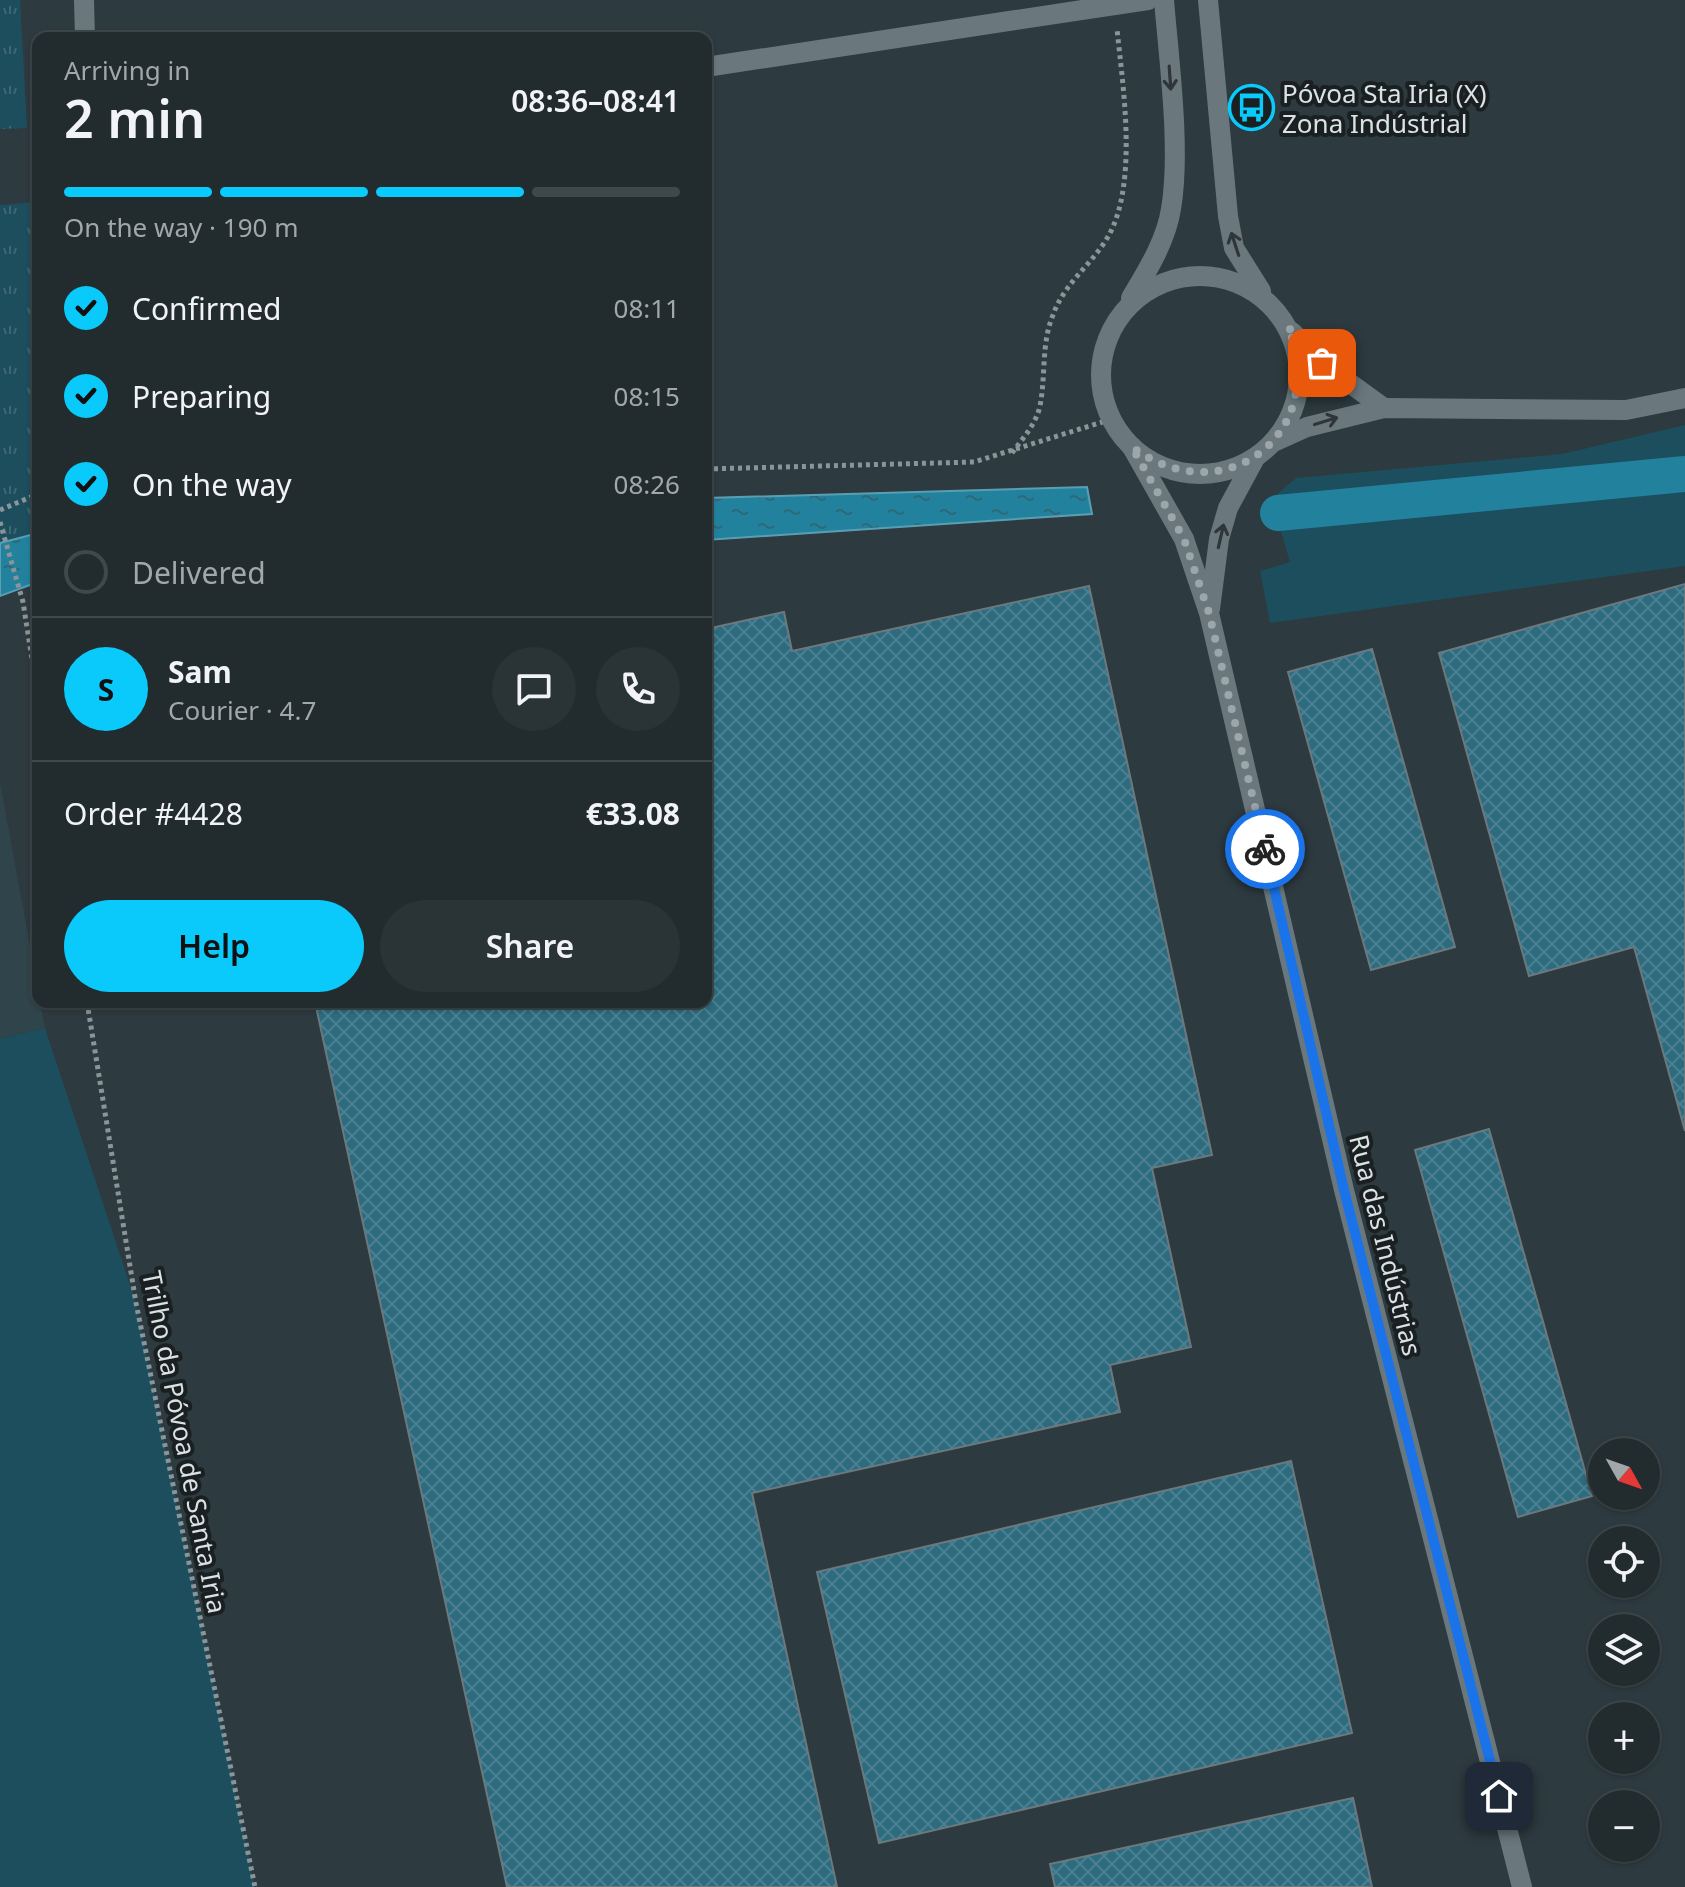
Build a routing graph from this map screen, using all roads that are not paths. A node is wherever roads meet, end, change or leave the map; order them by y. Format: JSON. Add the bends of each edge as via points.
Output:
{"nodes":[{"id":1,"x":84,"y":0,"type":"edge"},
{"id":2,"x":1148,"y":0,"type":"edge"},
{"id":3,"x":1164,"y":0,"type":"edge"},
{"id":4,"x":1208,"y":0,"type":"edge"},
{"id":5,"x":85,"y":32,"type":"edge"},
{"id":6,"x":712,"y":66,"type":"edge"},
{"id":7,"x":1282,"y":319,"type":"junction"},
{"id":8,"x":1115,"y":325,"type":"junction"},
{"id":9,"x":1685,"y":398,"type":"edge"},
{"id":10,"x":1384,"y":408,"type":"junction"},
{"id":11,"x":1272,"y":443,"type":"junction"},
{"id":12,"x":1132,"y":447,"type":"junction"},
{"id":13,"x":1255,"y":457,"type":"junction"},
{"id":14,"x":1209,"y":613,"type":"junction"},
{"id":15,"x":1522,"y":1887,"type":"edge"}],
"edges":[{"from":1,"to":5,"type":"street"},
{"from":2,"to":6,"type":"street"},
{"from":3,"to":8,"type":"street","one_way":true,"via":[[1171,84],[1171,211],[1152,263]]},
{"from":7,"to":4,"type":"street","one_way":true,"via":[[1234,248]]},
{"from":7,"to":8,"type":"street","via":[[1238,283],[1192,276],[1147,291]]},
{"from":7,"to":10,"type":"street","via":[[1322,363]]},
{"from":7,"to":11,"type":"street","via":[[1299,367],[1299,387],[1294,408]]},
{"from":8,"to":12,"type":"street","via":[[1101,367],[1102,389],[1112,419]]},
{"from":9,"to":10,"type":"street","via":[[1626,410]]},
{"from":11,"to":10,"type":"street","one_way":true,"via":[[1307,427]]},
{"from":11,"to":13,"type":"street"},
{"from":12,"to":13,"type":"street","via":[[1170,470],[1191,474],[1236,468]]},
{"from":12,"to":14,"type":"street","name":"Rua das Indústrias","via":[[1184,539]]},
{"from":14,"to":13,"type":"street","name":"Rua das Indústrias","one_way":true,"via":[[1228,508]]},
{"from":14,"to":15,"type":"street","name":"Rua das Indústrias","via":[[1344,1190]]}]}
